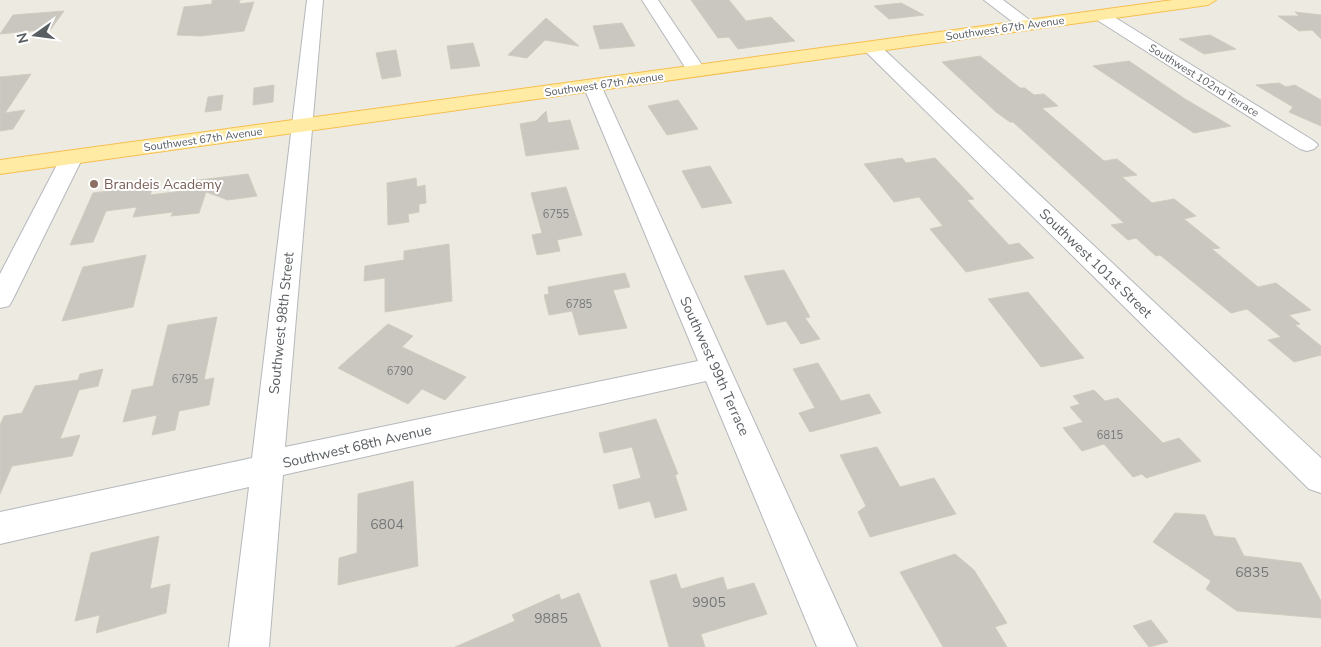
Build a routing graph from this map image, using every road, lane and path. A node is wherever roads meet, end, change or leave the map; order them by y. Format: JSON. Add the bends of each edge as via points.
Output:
{"nodes":[{"id":1,"x":315,"y":0,"type":"edge"},
{"id":2,"x":650,"y":0,"type":"edge"},
{"id":3,"x":992,"y":0,"type":"edge"},
{"id":4,"x":1208,"y":0,"type":"edge"},
{"id":5,"x":1100,"y":15,"type":"junction"},
{"id":6,"x":1028,"y":25,"type":"junction"},
{"id":7,"x":871,"y":47,"type":"junction"},
{"id":8,"x":697,"y":71,"type":"junction"},
{"id":9,"x":592,"y":85,"type":"junction"},
{"id":10,"x":302,"y":125,"type":"junction"},
{"id":11,"x":1308,"y":145,"type":"dead end"},
{"id":12,"x":72,"y":157,"type":"junction"},
{"id":13,"x":0,"y":167,"type":"edge"},
{"id":14,"x":0,"y":299,"type":"edge"},
{"id":15,"x":716,"y":368,"type":"junction"},
{"id":16,"x":267,"y":468,"type":"junction"},
{"id":17,"x":1321,"y":478,"type":"edge"},
{"id":18,"x":0,"y":528,"type":"edge"},
{"id":19,"x":249,"y":647,"type":"edge"},
{"id":20,"x":837,"y":647,"type":"edge"}],
"edges":[{"from":1,"to":10,"type":"street","name":"Southwest 98th Street"},
{"from":2,"to":8,"type":"street"},
{"from":3,"to":6,"type":"street"},
{"from":4,"to":5,"type":"main road","name":"Southwest 67th Avenue"},
{"from":5,"to":6,"type":"main road","name":"Southwest 67th Avenue"},
{"from":5,"to":11,"type":"street","name":"Southwest 102nd Terrace"},
{"from":6,"to":7,"type":"main road","name":"Southwest 67th Avenue"},
{"from":7,"to":8,"type":"main road","name":"Southwest 67th Avenue"},
{"from":7,"to":17,"type":"street","name":"Southwest 101st Street"},
{"from":8,"to":9,"type":"main road","name":"Southwest 67th Avenue"},
{"from":9,"to":10,"type":"main road","name":"Southwest 67th Avenue"},
{"from":9,"to":15,"type":"street","name":"Southwest 99th Terrace"},
{"from":10,"to":12,"type":"main road","name":"Southwest 67th Avenue"},
{"from":10,"to":16,"type":"street","name":"Southwest 98th Street"},
{"from":12,"to":13,"type":"main road","name":"Southwest 67th Avenue"},
{"from":12,"to":14,"type":"street"},
{"from":15,"to":16,"type":"street","name":"Southwest 68th Avenue","via":[[297,457]]},
{"from":15,"to":20,"type":"street","name":"Southwest 99th Terrace"},
{"from":16,"to":18,"type":"street","name":"Southwest 68th Avenue"},
{"from":16,"to":19,"type":"street","name":"Southwest 98th Street"}]}
